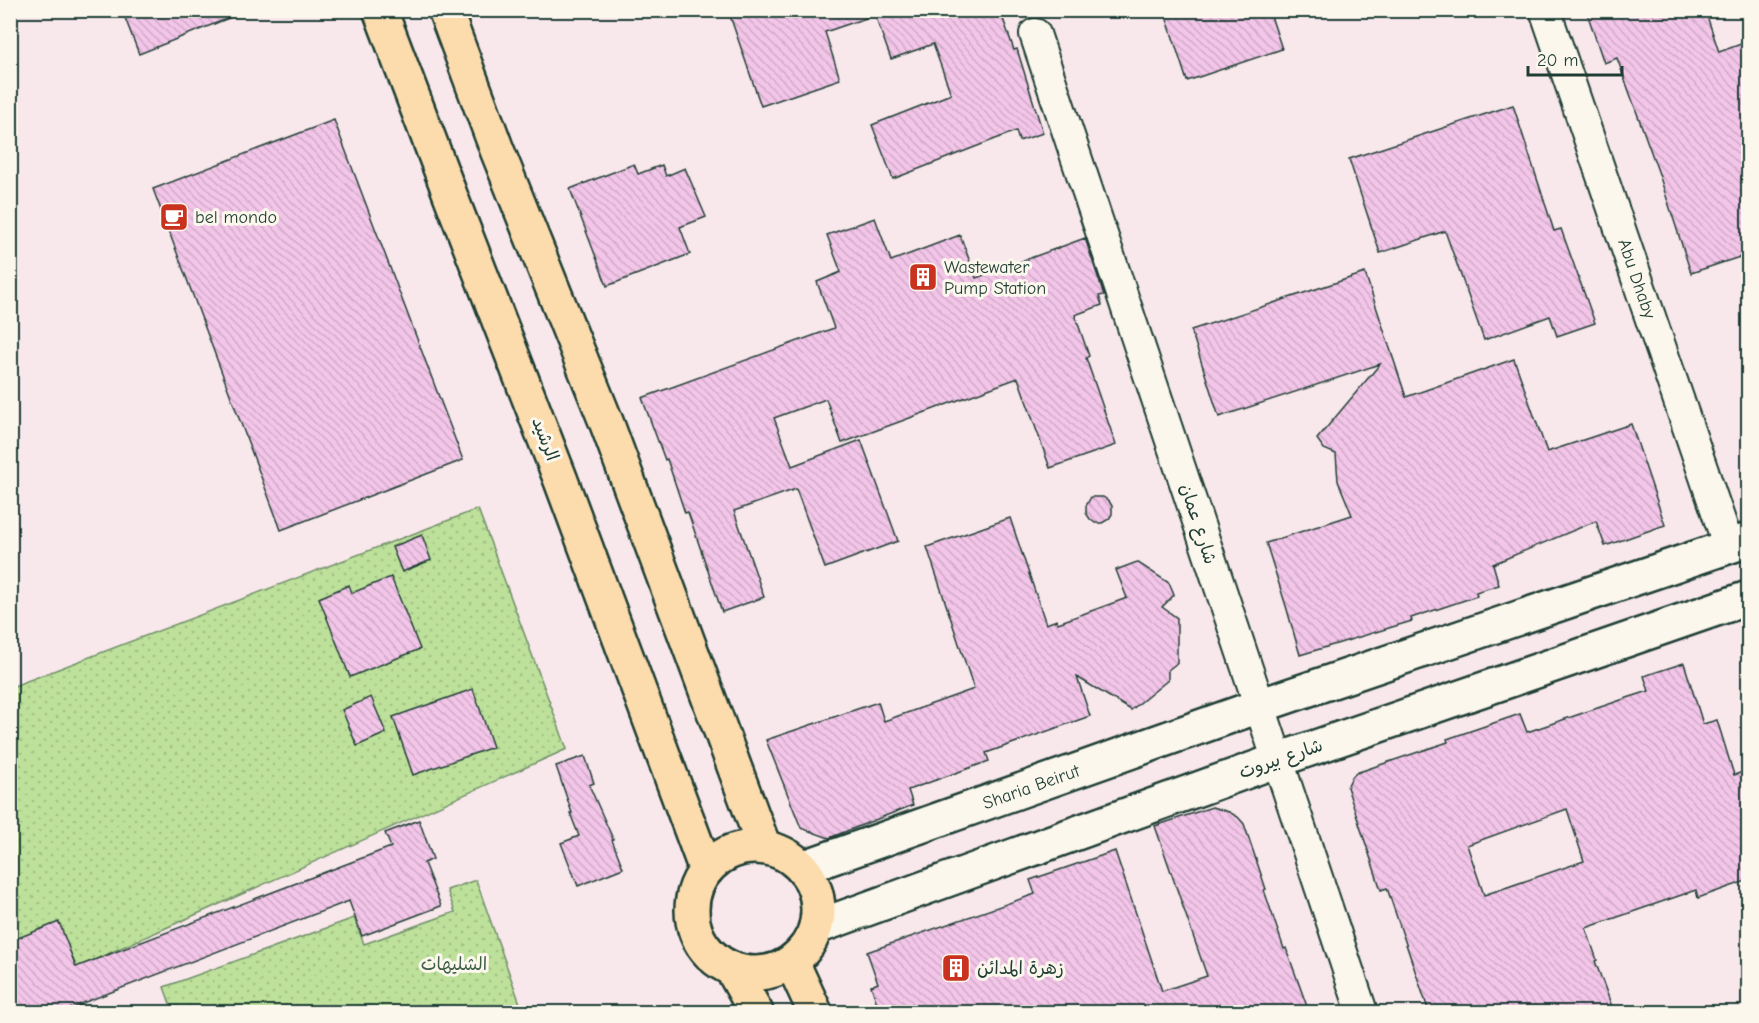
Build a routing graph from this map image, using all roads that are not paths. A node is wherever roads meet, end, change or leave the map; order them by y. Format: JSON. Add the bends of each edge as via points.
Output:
{"nodes":[{"id":1,"x":380,"y":10,"type":"edge"},
{"id":2,"x":445,"y":10,"type":"edge"},
{"id":3,"x":1545,"y":10,"type":"edge"},
{"id":4,"x":1035,"y":34,"type":"dead end"},
{"id":5,"x":1739,"y":544,"type":"edge"},
{"id":6,"x":1747,"y":603,"type":"edge"},
{"id":7,"x":1259,"y":706,"type":"junction"},
{"id":8,"x":1278,"y":760,"type":"junction"},
{"id":9,"x":764,"y":847,"type":"junction"},
{"id":10,"x":802,"y":868,"type":"junction"},
{"id":11,"x":706,"y":870,"type":"junction"},
{"id":12,"x":817,"y":927,"type":"junction"},
{"id":13,"x":792,"y":962,"type":"junction"},
{"id":14,"x":732,"y":969,"type":"junction"},
{"id":15,"x":756,"y":1012,"type":"edge"},
{"id":16,"x":815,"y":1012,"type":"edge"},
{"id":17,"x":1362,"y":1012,"type":"edge"}],
"edges":[{"from":1,"to":11,"type":"main road","name":"الرشيد"},
{"from":2,"to":9,"type":"main road","via":[[607,424]]},
{"from":3,"to":5,"type":"street","name":"Abu Dhaby"},
{"from":4,"to":7,"type":"street","name":"شارع عمان"},
{"from":5,"to":7,"type":"main road"},
{"from":6,"to":8,"type":"main road","name":"شارع بيروت"},
{"from":7,"to":8,"type":"street","name":"شارع عمان"},
{"from":7,"to":10,"type":"main road","name":"Sharia Beirut"},
{"from":8,"to":12,"type":"main road","name":"شارع بيروت"},
{"from":8,"to":17,"type":"street","name":"شارع عمان"},
{"from":9,"to":10,"type":"main road","via":[[784,853]]},
{"from":9,"to":11,"type":"main road","via":[[742,848],[722,856]]},
{"from":10,"to":12,"type":"main road","via":[[814,885],[819,906]]},
{"from":11,"to":14,"type":"main road","via":[[696,887],[693,926],[714,959]]},
{"from":12,"to":13,"type":"main road","via":[[807,947]]},
{"from":13,"to":14,"type":"main road","via":[[772,972],[751,974]]},
{"from":13,"to":16,"type":"main road"},
{"from":14,"to":15,"type":"main road"}]}
